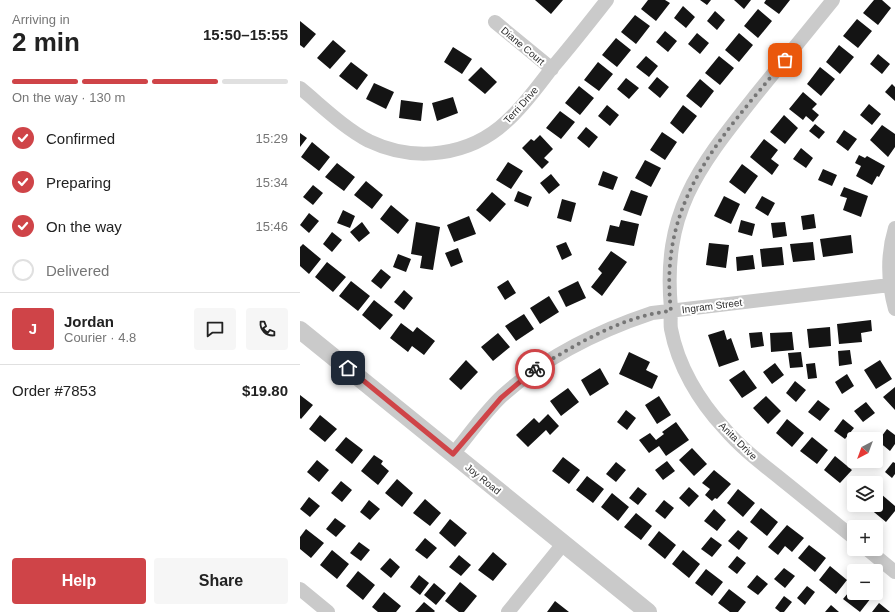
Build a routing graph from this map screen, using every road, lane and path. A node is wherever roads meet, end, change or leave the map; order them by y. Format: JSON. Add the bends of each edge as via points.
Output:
{"nodes":[{"id":1,"x":607,"y":0,"type":"edge"},
{"id":2,"x":832,"y":0,"type":"edge"},
{"id":3,"x":495,"y":22,"type":"dead end"},
{"id":4,"x":552,"y":69,"type":"junction"},
{"id":5,"x":300,"y":88,"type":"edge"},
{"id":6,"x":895,"y":228,"type":"edge"},
{"id":7,"x":890,"y":285,"type":"junction"},
{"id":8,"x":895,"y":309,"type":"edge"},
{"id":9,"x":671,"y":311,"type":"junction"},
{"id":10,"x":300,"y":330,"type":"edge"},
{"id":11,"x":453,"y":454,"type":"junction"},
{"id":12,"x":847,"y":532,"type":"edge"},
{"id":13,"x":564,"y":544,"type":"junction"},
{"id":14,"x":876,"y":556,"type":"edge"},
{"id":15,"x":895,"y":572,"type":"edge"},
{"id":16,"x":300,"y":589,"type":"edge"},
{"id":17,"x":328,"y":612,"type":"edge"},
{"id":18,"x":508,"y":612,"type":"edge"},
{"id":19,"x":648,"y":612,"type":"edge"}],
"edges":[{"from":1,"to":4,"type":"street","name":"Terri Drive"},
{"from":2,"to":9,"type":"street","name":"Anita Drive","via":[[718,143],[698,173],[682,206],[673,240],[669,276]]},
{"from":3,"to":4,"type":"street","name":"Diane Court"},
{"from":4,"to":5,"type":"street","name":"Terri Drive","via":[[521,108],[496,131],[463,148],[438,153],[409,153],[368,140],[346,126]]},
{"from":6,"to":7,"type":"street","via":[[889,261]]},
{"from":7,"to":8,"type":"street"},
{"from":7,"to":9,"type":"street","name":"Ingram Street"},
{"from":9,"to":11,"type":"street","name":"Ingram Street","via":[[652,313],[617,325],[584,340],[528,374],[501,398]]},
{"from":9,"to":12,"type":"street","name":"Anita Drive","via":[[672,332],[680,360],[690,381],[723,427],[752,456]]},
{"from":10,"to":11,"type":"street","name":"Joy Road"},
{"from":11,"to":13,"type":"street","name":"Joy Road"},
{"from":13,"to":18,"type":"street"},
{"from":13,"to":19,"type":"street","name":"Joy Road"},
{"from":14,"to":15,"type":"street"},
{"from":16,"to":17,"type":"street"}]}
